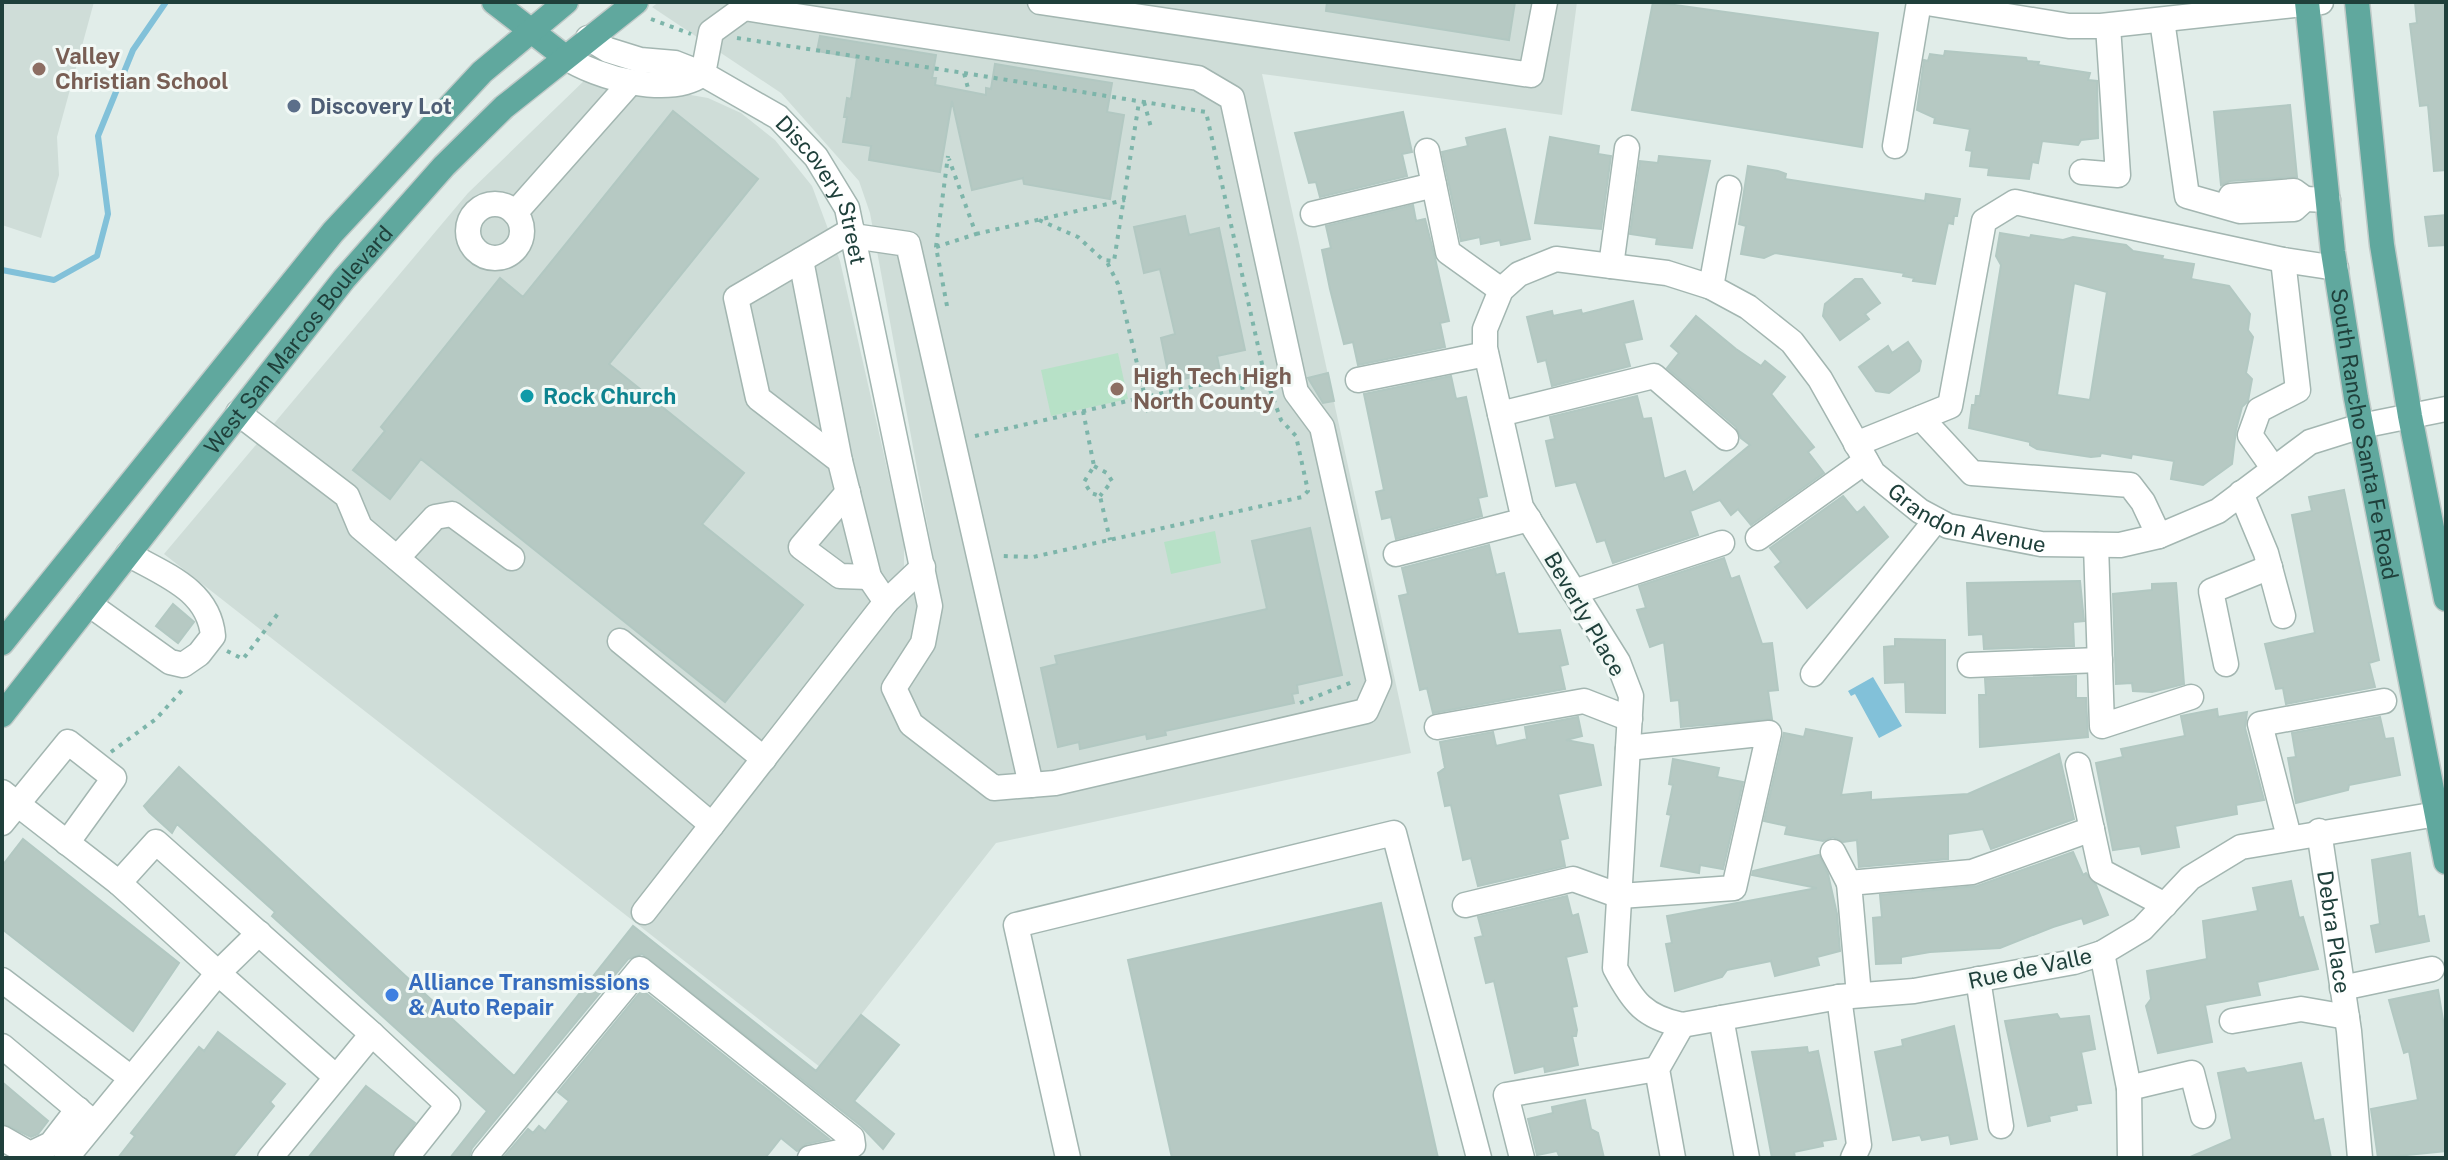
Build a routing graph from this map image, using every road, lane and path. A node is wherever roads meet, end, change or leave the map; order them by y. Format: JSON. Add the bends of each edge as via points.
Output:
{"nodes":[{"id":1,"x":494,"y":2,"type":"edge"},
{"id":2,"x":1040,"y":2,"type":"edge"},
{"id":3,"x":1545,"y":2,"type":"edge"},
{"id":4,"x":1920,"y":2,"type":"edge"},
{"id":5,"x":2312,"y":2,"type":"edge"},
{"id":6,"x":2357,"y":2,"type":"edge"},
{"id":7,"x":552,"y":5,"type":"edge"},
{"id":8,"x":642,"y":10,"type":"edge"},
{"id":9,"x":2162,"y":20,"type":"junction"},
{"id":10,"x":2108,"y":26,"type":"junction"},
{"id":11,"x":530,"y":30,"type":"junction"},
{"id":12,"x":588,"y":38,"type":"junction"},
{"id":13,"x":709,"y":41,"type":"junction"},
{"id":14,"x":565,"y":57,"type":"junction"},
{"id":15,"x":964,"y":73,"type":"junction"},
{"id":16,"x":703,"y":74,"type":"junction"},
{"id":17,"x":631,"y":82,"type":"junction"},
{"id":18,"x":969,"y":92,"type":"dead end"},
{"id":19,"x":1142,"y":102,"type":"junction"},
{"id":20,"x":1152,"y":131,"type":"dead end"},
{"id":21,"x":1895,"y":146,"type":"dead end"},
{"id":22,"x":1627,"y":148,"type":"dead end"},
{"id":23,"x":1427,"y":151,"type":"dead end"},
{"id":24,"x":2082,"y":172,"type":"dead end"},
{"id":25,"x":1434,"y":185,"type":"junction"},
{"id":26,"x":1729,"y":188,"type":"dead end"},
{"id":27,"x":1125,"y":200,"type":"junction"},
{"id":28,"x":2316,"y":200,"type":"junction"},
{"id":29,"x":515,"y":213,"type":"dead end"},
{"id":30,"x":1313,"y":214,"type":"dead end"},
{"id":31,"x":1039,"y":220,"type":"junction"},
{"id":32,"x":852,"y":233,"type":"junction"},
{"id":33,"x":976,"y":234,"type":"junction"},
{"id":34,"x":936,"y":247,"type":"junction"},
{"id":35,"x":801,"y":260,"type":"junction"},
{"id":36,"x":1106,"y":260,"type":"junction"},
{"id":37,"x":2283,"y":260,"type":"junction"},
{"id":38,"x":1611,"y":266,"type":"junction"},
{"id":39,"x":2336,"y":268,"type":"junction"},
{"id":40,"x":1711,"y":287,"type":"junction"},
{"id":41,"x":1501,"y":290,"type":"junction"},
{"id":42,"x":948,"y":315,"type":"dead end"},
{"id":43,"x":1486,"y":354,"type":"junction"},
{"id":44,"x":1264,"y":371,"type":"junction"},
{"id":45,"x":1240,"y":376,"type":"junction"},
{"id":46,"x":1358,"y":380,"type":"dead end"},
{"id":47,"x":1243,"y":391,"type":"dead end"},
{"id":48,"x":1145,"y":397,"type":"junction"},
{"id":49,"x":2446,"y":409,"type":"edge"},
{"id":50,"x":1083,"y":411,"type":"junction"},
{"id":51,"x":1148,"y":412,"type":"dead end"},
{"id":52,"x":238,"y":413,"type":"junction"},
{"id":53,"x":1500,"y":414,"type":"junction"},
{"id":54,"x":2410,"y":416,"type":"junction"},
{"id":55,"x":1921,"y":418,"type":"junction"},
{"id":56,"x":972,"y":421,"type":"dead end"},
{"id":57,"x":2361,"y":426,"type":"junction"},
{"id":58,"x":1726,"y":438,"type":"dead end"},
{"id":59,"x":1861,"y":452,"type":"junction"},
{"id":60,"x":840,"y":461,"type":"junction"},
{"id":61,"x":1094,"y":466,"type":"junction"},
{"id":62,"x":2274,"y":469,"type":"junction"},
{"id":63,"x":848,"y":492,"type":"junction"},
{"id":64,"x":1307,"y":492,"type":"junction"},
{"id":65,"x":2241,"y":493,"type":"junction"},
{"id":66,"x":1100,"y":496,"type":"junction"},
{"id":67,"x":1314,"y":501,"type":"dead end"},
{"id":68,"x":1529,"y":519,"type":"junction"},
{"id":69,"x":1936,"y":520,"type":"junction"},
{"id":70,"x":2159,"y":536,"type":"junction"},
{"id":71,"x":1758,"y":538,"type":"dead end"},
{"id":72,"x":1110,"y":540,"type":"junction"},
{"id":73,"x":999,"y":543,"type":"dead end"},
{"id":74,"x":1722,"y":543,"type":"dead end"},
{"id":75,"x":2096,"y":545,"type":"junction"},
{"id":76,"x":128,"y":554,"type":"junction"},
{"id":77,"x":1396,"y":554,"type":"dead end"},
{"id":78,"x":397,"y":558,"type":"junction"},
{"id":79,"x":512,"y":558,"type":"dead end"},
{"id":80,"x":923,"y":567,"type":"junction"},
{"id":81,"x":2270,"y":567,"type":"junction"},
{"id":82,"x":869,"y":577,"type":"junction"},
{"id":83,"x":1574,"y":592,"type":"junction"},
{"id":84,"x":2446,"y":599,"type":"edge"},
{"id":85,"x":886,"y":602,"type":"junction"},
{"id":86,"x":89,"y":604,"type":"junction"},
{"id":87,"x":2283,"y":616,"type":"dead end"},
{"id":88,"x":620,"y":641,"type":"dead end"},
{"id":89,"x":2,"y":643,"type":"edge"},
{"id":90,"x":2100,"y":660,"type":"junction"},
{"id":91,"x":2226,"y":664,"type":"dead end"},
{"id":92,"x":1970,"y":665,"type":"dead end"},
{"id":93,"x":1813,"y":674,"type":"dead end"},
{"id":94,"x":1363,"y":678,"type":"dead end"},
{"id":95,"x":2191,"y":697,"type":"dead end"},
{"id":96,"x":2384,"y":701,"type":"dead end"},
{"id":97,"x":1293,"y":706,"type":"dead end"},
{"id":98,"x":2,"y":715,"type":"edge"},
{"id":99,"x":1630,"y":719,"type":"junction"},
{"id":100,"x":1437,"y":727,"type":"dead end"},
{"id":101,"x":1628,"y":748,"type":"junction"},
{"id":102,"x":764,"y":759,"type":"junction"},
{"id":103,"x":2078,"y":765,"type":"dead end"},
{"id":104,"x":1031,"y":785,"type":"junction"},
{"id":105,"x":7,"y":807,"type":"edge"},
{"id":106,"x":2437,"y":814,"type":"junction"},
{"id":107,"x":712,"y":825,"type":"junction"},
{"id":108,"x":2092,"y":829,"type":"junction"},
{"id":109,"x":2319,"y":831,"type":"junction"},
{"id":110,"x":2289,"y":837,"type":"junction"},
{"id":111,"x":67,"y":843,"type":"junction"},
{"id":112,"x":1833,"y":852,"type":"dead end"},
{"id":113,"x":2446,"y":862,"type":"edge"},
{"id":114,"x":119,"y":883,"type":"junction"},
{"id":115,"x":1849,"y":883,"type":"junction"},
{"id":116,"x":1620,"y":896,"type":"junction"},
{"id":117,"x":1465,"y":905,"type":"dead end"},
{"id":118,"x":2165,"y":905,"type":"junction"},
{"id":119,"x":644,"y":912,"type":"dead end"},
{"id":120,"x":259,"y":933,"type":"junction"},
{"id":121,"x":2102,"y":953,"type":"junction"},
{"id":122,"x":2432,"y":969,"type":"dead end"},
{"id":123,"x":218,"y":973,"type":"junction"},
{"id":124,"x":1978,"y":979,"type":"junction"},
{"id":125,"x":3,"y":982,"type":"edge"},
{"id":126,"x":2342,"y":988,"type":"junction"},
{"id":127,"x":1849,"y":996,"type":"junction"},
{"id":128,"x":1721,"y":1018,"type":"junction"},
{"id":129,"x":2232,"y":1021,"type":"dead end"},
{"id":130,"x":2348,"y":1024,"type":"junction"},
{"id":131,"x":1682,"y":1025,"type":"junction"},
{"id":132,"x":372,"y":1034,"type":"junction"},
{"id":133,"x":2,"y":1046,"type":"edge"},
{"id":134,"x":1657,"y":1069,"type":"junction"},
{"id":135,"x":336,"y":1077,"type":"junction"},
{"id":136,"x":131,"y":1078,"type":"junction"},
{"id":137,"x":2129,"y":1088,"type":"junction"},
{"id":138,"x":86,"y":1116,"type":"junction"},
{"id":139,"x":2203,"y":1116,"type":"dead end"},
{"id":140,"x":2001,"y":1126,"type":"dead end"},
{"id":141,"x":2,"y":1138,"type":"edge"},
{"id":142,"x":33,"y":1156,"type":"edge"},
{"id":143,"x":66,"y":1158,"type":"edge"},
{"id":144,"x":270,"y":1158,"type":"edge"},
{"id":145,"x":406,"y":1158,"type":"edge"},
{"id":146,"x":484,"y":1158,"type":"edge"},
{"id":147,"x":810,"y":1158,"type":"edge"},
{"id":148,"x":1068,"y":1158,"type":"edge"},
{"id":149,"x":1479,"y":1158,"type":"edge"},
{"id":150,"x":1522,"y":1158,"type":"edge"},
{"id":151,"x":1673,"y":1158,"type":"edge"},
{"id":152,"x":1747,"y":1158,"type":"edge"},
{"id":153,"x":1853,"y":1158,"type":"edge"},
{"id":154,"x":2130,"y":1158,"type":"edge"},
{"id":155,"x":2360,"y":1158,"type":"edge"}],
"edges":[{"from":1,"to":11,"type":"main road"},
{"from":2,"to":3,"type":"street","via":[[1531,75]]},
{"from":4,"to":10,"type":"street","via":[[2069,26]]},
{"from":4,"to":21,"type":"street"},
{"from":5,"to":9,"type":"street"},
{"from":5,"to":28,"type":"main road","name":"South Rancho Santa Fe Road"},
{"from":6,"to":54,"type":"main road","via":[[2382,245]]},
{"from":7,"to":11,"type":"main road","name":"West San Marcos Boulevard"},
{"from":7,"to":12,"type":"main road","name":"Discovery Street"},
{"from":8,"to":12,"type":"main road","name":"West San Marcos Boulevard"},
{"from":8,"to":13,"type":"path"},
{"from":9,"to":10,"type":"street"},
{"from":9,"to":28,"type":"street","via":[[2187,196],[2240,211],[2294,209]]},
{"from":10,"to":24,"type":"street","via":[[2118,175]]},
{"from":11,"to":14,"type":"main road"},
{"from":11,"to":89,"type":"main road","name":"West San Marcos Boulevard","via":[[427,128],[333,232]]},
{"from":12,"to":14,"type":"main road","name":"West San Marcos Boulevard"},
{"from":12,"to":16,"type":"street","name":"Discovery Street","via":[[608,50]]},
{"from":13,"to":15,"type":"path","via":[[722,50],[733,38]]},
{"from":13,"to":16,"type":"street"},
{"from":13,"to":104,"type":"street","via":[[711,32],[744,8],[1198,78],[1232,98],[1296,392],[1322,427],[1379,682],[1366,711]]},
{"from":14,"to":17,"type":"street","via":[[584,69]]},
{"from":14,"to":52,"type":"main road","name":"West San Marcos Boulevard","via":[[444,166],[344,279]]},
{"from":15,"to":18,"type":"path"},
{"from":15,"to":19,"type":"path"},
{"from":16,"to":17,"type":"street","via":[[691,83]]},
{"from":16,"to":32,"type":"street","name":"Discovery Street","via":[[778,117],[816,157],[847,208]]},
{"from":17,"to":29,"type":"street"},
{"from":19,"to":20,"type":"path"},
{"from":19,"to":27,"type":"path"},
{"from":19,"to":44,"type":"path","via":[[1206,112]]},
{"from":22,"to":38,"type":"street"},
{"from":23,"to":25,"type":"street"},
{"from":25,"to":30,"type":"street"},
{"from":25,"to":41,"type":"street","via":[[1448,252]]},
{"from":26,"to":40,"type":"street"},
{"from":27,"to":31,"type":"path"},
{"from":27,"to":36,"type":"path","via":[[1114,261]]},
{"from":28,"to":39,"type":"main road","name":"South Rancho Santa Fe Road"},
{"from":31,"to":33,"type":"path"},
{"from":31,"to":36,"type":"path","via":[[1078,237]]},
{"from":32,"to":35,"type":"street"},
{"from":32,"to":80,"type":"street","name":"Discovery Street"},
{"from":32,"to":104,"type":"street","via":[[908,244]]},
{"from":33,"to":34,"type":"path"},
{"from":33,"to":34,"type":"path","via":[[948,156]]},
{"from":34,"to":42,"type":"path"},
{"from":35,"to":60,"type":"street"},
{"from":35,"to":60,"type":"street","via":[[736,298],[758,398]]},
{"from":36,"to":48,"type":"path","via":[[1118,284]]},
{"from":37,"to":39,"type":"street"},
{"from":37,"to":55,"type":"street","via":[[2015,202],[1984,221],[1950,406]]},
{"from":37,"to":62,"type":"street","via":[[2298,390],[2259,410],[2250,435]]},
{"from":38,"to":40,"type":"street","name":"Grandon Avenue","via":[[1667,273]]},
{"from":38,"to":41,"type":"street","name":"Grandon Avenue","via":[[1556,259],[1519,274]]},
{"from":39,"to":57,"type":"main road","name":"South Rancho Santa Fe Road"},
{"from":40,"to":59,"type":"street","name":"Grandon Avenue","via":[[1748,307],[1792,342],[1820,379]]},
{"from":41,"to":43,"type":"street","name":"Beverly Place","via":[[1485,329]]},
{"from":43,"to":46,"type":"street"},
{"from":43,"to":53,"type":"street","name":"Beverly Place"},
{"from":44,"to":45,"type":"path"},
{"from":44,"to":64,"type":"path","via":[[1281,420],[1296,436]]},
{"from":45,"to":47,"type":"path"},
{"from":45,"to":48,"type":"path"},
{"from":48,"to":50,"type":"path"},
{"from":48,"to":51,"type":"path"},
{"from":49,"to":54,"type":"street","name":"Grandon Avenue"},
{"from":50,"to":56,"type":"path","via":[[975,436]]},
{"from":50,"to":61,"type":"path"},
{"from":52,"to":76,"type":"main road","name":"West San Marcos Boulevard"},
{"from":52,"to":78,"type":"street","via":[[347,496],[360,527]]},
{"from":53,"to":58,"type":"street","via":[[1654,376]]},
{"from":53,"to":68,"type":"street","name":"Beverly Place","via":[[1521,507]]},
{"from":54,"to":57,"type":"street","name":"Grandon Avenue"},
{"from":54,"to":84,"type":"main road"},
{"from":55,"to":59,"type":"street"},
{"from":55,"to":70,"type":"street","via":[[1972,473],[2130,485]]},
{"from":57,"to":62,"type":"street","name":"Grandon Avenue","via":[[2310,442]]},
{"from":57,"to":106,"type":"main road","name":"South Rancho Santa Fe Road"},
{"from":59,"to":69,"type":"street","name":"Grandon Avenue","via":[[1873,473]]},
{"from":59,"to":71,"type":"street"},
{"from":60,"to":63,"type":"street"},
{"from":61,"to":66,"type":"path","via":[[1084,482]]},
{"from":61,"to":66,"type":"path","via":[[1112,481]]},
{"from":62,"to":65,"type":"street","name":"Grandon Avenue"},
{"from":63,"to":82,"type":"street"},
{"from":63,"to":82,"type":"street","via":[[801,547],[840,576]]},
{"from":64,"to":67,"type":"path"},
{"from":64,"to":72,"type":"path"},
{"from":65,"to":70,"type":"street","name":"Grandon Avenue","via":[[2218,511]]},
{"from":65,"to":81,"type":"street"},
{"from":66,"to":72,"type":"path"},
{"from":68,"to":77,"type":"street"},
{"from":68,"to":83,"type":"street","name":"Beverly Place"},
{"from":69,"to":75,"type":"street","name":"Grandon Avenue","via":[[2041,544]]},
{"from":69,"to":93,"type":"street"},
{"from":70,"to":75,"type":"street","name":"Grandon Avenue"},
{"from":72,"to":73,"type":"path","via":[[1033,557],[1002,558]]},
{"from":74,"to":83,"type":"street"},
{"from":75,"to":90,"type":"street"},
{"from":76,"to":86,"type":"main road","name":"West San Marcos Boulevard"},
{"from":76,"to":86,"type":"street","via":[[191,591],[211,616],[213,636],[199,654],[183,665],[170,662]]},
{"from":78,"to":79,"type":"street","via":[[435,517],[452,514]]},
{"from":78,"to":107,"type":"street"},
{"from":80,"to":85,"type":"street"},
{"from":80,"to":104,"type":"street","name":"Discovery Street","via":[[929,599],[923,643],[894,688],[911,724],[994,788]]},
{"from":81,"to":87,"type":"street"},
{"from":81,"to":91,"type":"street","via":[[2211,591]]},
{"from":82,"to":85,"type":"street"},
{"from":83,"to":99,"type":"street","name":"Beverly Place","via":[[1618,662],[1631,696]]},
{"from":85,"to":102,"type":"street"},
{"from":86,"to":98,"type":"main road","name":"West San Marcos Boulevard"},
{"from":88,"to":102,"type":"street"},
{"from":90,"to":92,"type":"street"},
{"from":90,"to":95,"type":"street","via":[[2102,726]]},
{"from":94,"to":97,"type":"path"},
{"from":96,"to":110,"type":"street","via":[[2260,724]]},
{"from":99,"to":100,"type":"street","via":[[1584,701]]},
{"from":99,"to":101,"type":"street","name":"Beverly Place"},
{"from":101,"to":116,"type":"street","name":"Beverly Place"},
{"from":101,"to":116,"type":"street","via":[[1769,733],[1734,888]]},
{"from":102,"to":107,"type":"street"},
{"from":103,"to":108,"type":"street"},
{"from":105,"to":111,"type":"street"},
{"from":105,"to":111,"type":"street","via":[[68,742],[114,778]]},
{"from":106,"to":109,"type":"street","name":"Rue de Valle"},
{"from":106,"to":113,"type":"main road","name":"South Rancho Santa Fe Road"},
{"from":107,"to":119,"type":"street"},
{"from":108,"to":115,"type":"street","via":[[1972,872]]},
{"from":108,"to":118,"type":"street","via":[[2101,871]]},
{"from":109,"to":110,"type":"street","name":"Rue de Valle"},
{"from":109,"to":126,"type":"street","name":"Debra Place"},
{"from":110,"to":118,"type":"street","name":"Rue de Valle","via":[[2241,847],[2190,878]]},
{"from":111,"to":114,"type":"street"},
{"from":112,"to":115,"type":"street"},
{"from":114,"to":120,"type":"street","via":[[156,842]]},
{"from":114,"to":123,"type":"street"},
{"from":115,"to":127,"type":"street"},
{"from":116,"to":117,"type":"street","via":[[1573,879]]},
{"from":116,"to":131,"type":"street","name":"Beverly Place","via":[[1615,968],[1632,1001],[1661,1020]]},
{"from":118,"to":121,"type":"street","name":"Rue de Valle","via":[[2142,929]]},
{"from":120,"to":123,"type":"street"},
{"from":120,"to":132,"type":"street"},
{"from":121,"to":124,"type":"street","name":"Rue de Valle"},
{"from":121,"to":137,"type":"street"},
{"from":122,"to":126,"type":"street"},
{"from":123,"to":135,"type":"street"},
{"from":123,"to":136,"type":"street"},
{"from":124,"to":127,"type":"street","name":"Rue de Valle"},
{"from":124,"to":140,"type":"street"},
{"from":125,"to":136,"type":"street"},
{"from":126,"to":130,"type":"street","name":"Debra Place"},
{"from":127,"to":128,"type":"street","name":"Rue de Valle"},
{"from":127,"to":153,"type":"street","via":[[1859,1145]]},
{"from":128,"to":131,"type":"street","name":"Rue de Valle"},
{"from":128,"to":152,"type":"street"},
{"from":129,"to":130,"type":"street","via":[[2301,1009]]},
{"from":130,"to":155,"type":"street","name":"Debra Place"},
{"from":131,"to":134,"type":"street"},
{"from":132,"to":135,"type":"street"},
{"from":132,"to":145,"type":"street","via":[[448,1105]]},
{"from":133,"to":138,"type":"street"},
{"from":134,"to":150,"type":"street","via":[[1506,1095]]},
{"from":134,"to":151,"type":"street"},
{"from":135,"to":144,"type":"street"},
{"from":136,"to":138,"type":"street"},
{"from":137,"to":139,"type":"street","via":[[2192,1073]]},
{"from":137,"to":154,"type":"street"},
{"from":138,"to":142,"type":"street"},
{"from":138,"to":143,"type":"street"},
{"from":141,"to":142,"type":"street"},
{"from":146,"to":147,"type":"street","via":[[640,969],[852,1138],[853,1145],[844,1151]]},
{"from":148,"to":149,"type":"street","via":[[1016,925],[1394,833]]}]}
